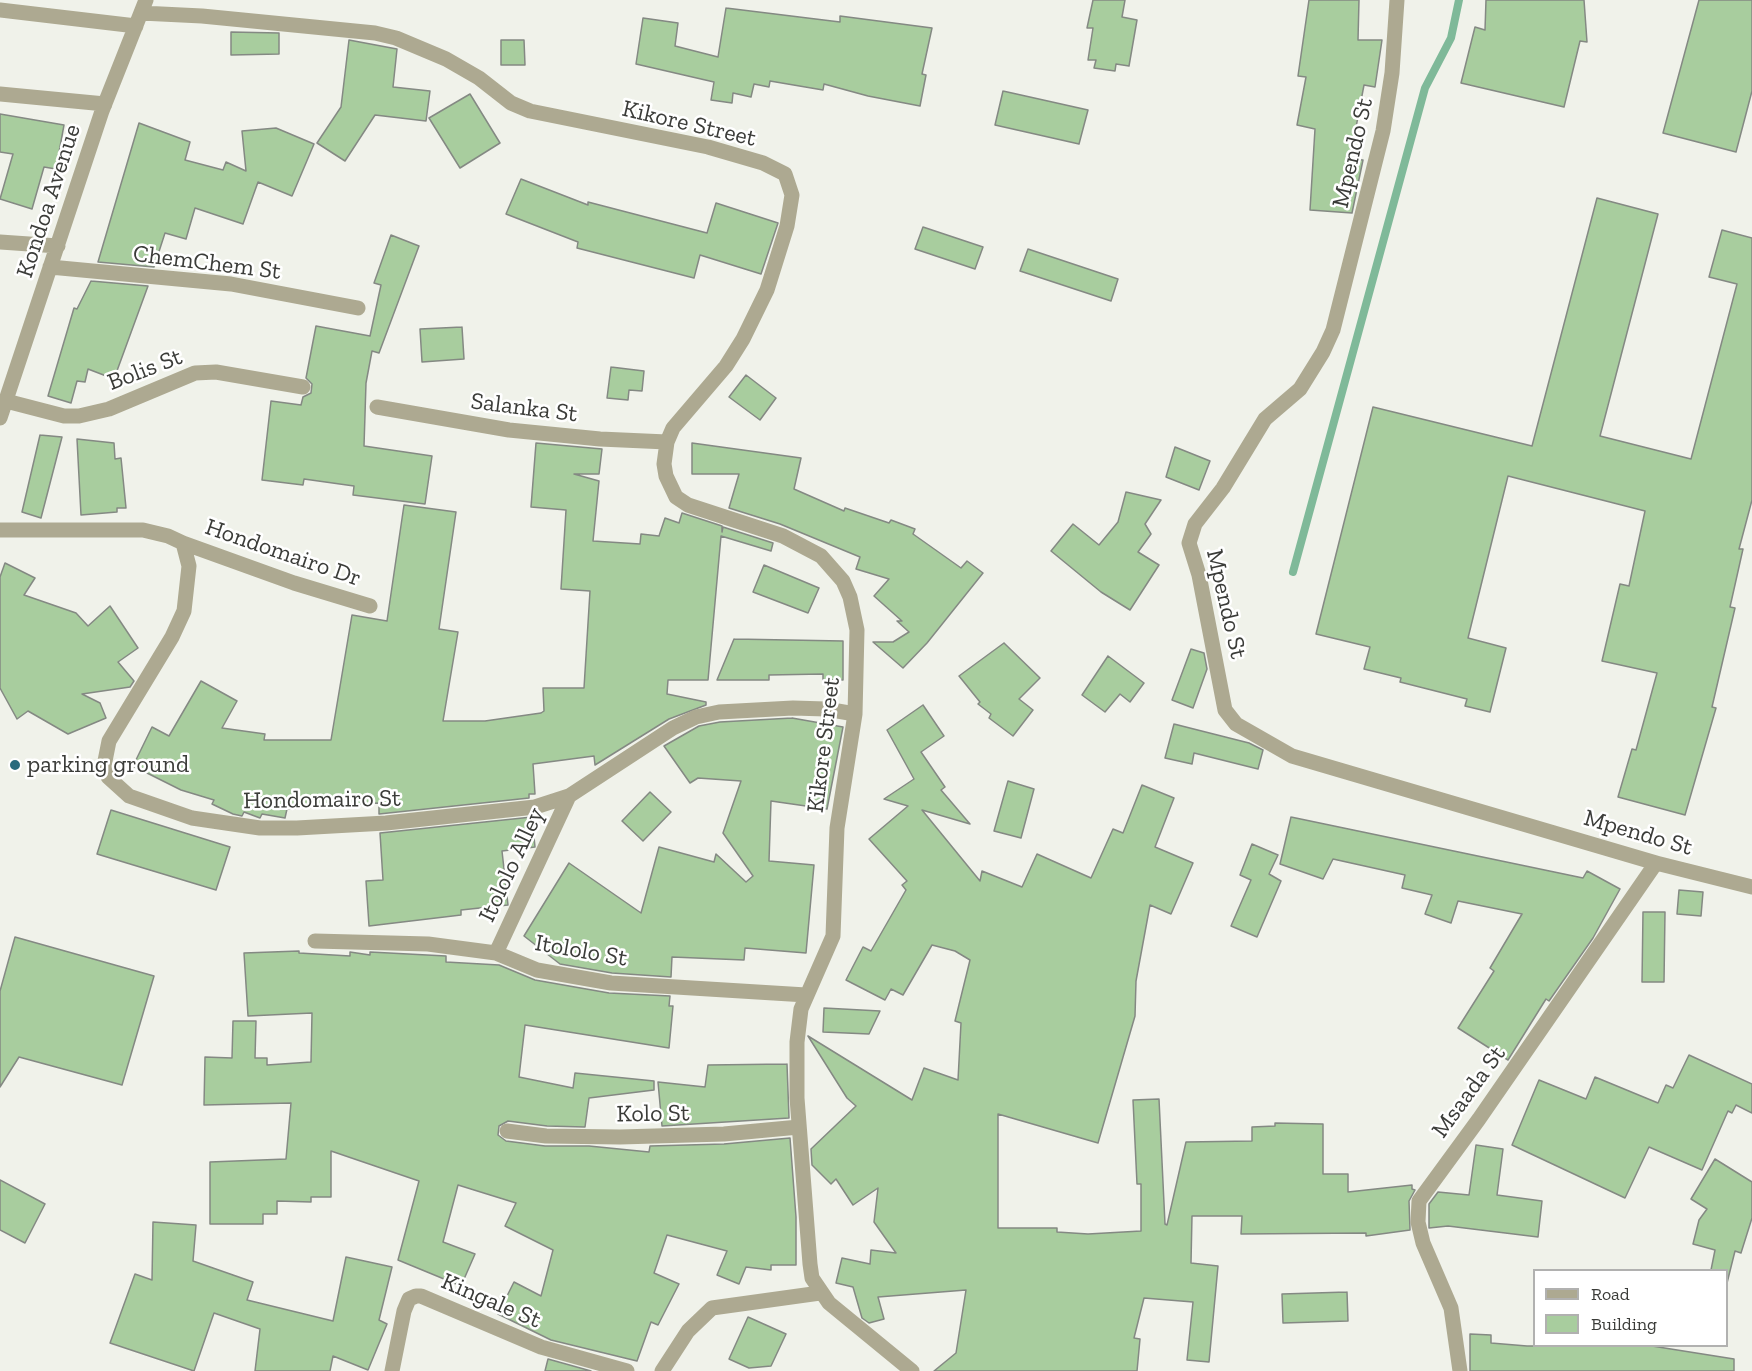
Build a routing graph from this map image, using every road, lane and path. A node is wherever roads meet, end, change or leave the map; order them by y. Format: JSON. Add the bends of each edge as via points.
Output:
{"nodes":[{"id":1,"x":1397,"y":0,"type":"edge"},
{"id":2,"x":0,"y":10,"type":"edge"},
{"id":3,"x":141,"y":13,"type":"edge"},
{"id":4,"x":0,"y":94,"type":"edge"},
{"id":5,"x":105,"y":104,"type":"junction"},
{"id":6,"x":0,"y":242,"type":"edge"},
{"id":7,"x":57,"y":246,"type":"junction"},
{"id":8,"x":50,"y":267,"type":"junction"},
{"id":9,"x":358,"y":308,"type":"dead end"},
{"id":10,"x":303,"y":387,"type":"dead end"},
{"id":11,"x":6,"y":401,"type":"junction"},
{"id":12,"x":377,"y":407,"type":"dead end"},
{"id":13,"x":0,"y":418,"type":"edge"},
{"id":14,"x":667,"y":442,"type":"junction"},
{"id":15,"x":0,"y":530,"type":"edge"},
{"id":16,"x":183,"y":543,"type":"junction"},
{"id":17,"x":370,"y":606,"type":"dead end"},
{"id":18,"x":855,"y":714,"type":"junction"},
{"id":19,"x":569,"y":796,"type":"junction"},
{"id":20,"x":1656,"y":863,"type":"junction"},
{"id":21,"x":1752,"y":886,"type":"edge"},
{"id":22,"x":315,"y":941,"type":"dead end"},
{"id":23,"x":496,"y":953,"type":"junction"},
{"id":24,"x":806,"y":995,"type":"junction"},
{"id":25,"x":799,"y":1127,"type":"junction"},
{"id":26,"x":507,"y":1131,"type":"dead end"},
{"id":27,"x":820,"y":1293,"type":"junction"},
{"id":28,"x":392,"y":1371,"type":"edge"},
{"id":29,"x":627,"y":1371,"type":"edge"},
{"id":30,"x":662,"y":1371,"type":"edge"},
{"id":31,"x":912,"y":1371,"type":"edge"},
{"id":32,"x":1460,"y":1371,"type":"edge"}],
"edges":[{"from":1,"to":20,"type":"street","name":"Mpendo St","via":[[1383,131],[1333,330],[1300,389],[1265,419],[1195,525],[1189,543],[1199,575],[1225,710],[1236,724],[1292,756]]},
{"from":2,"to":3,"type":"street"},
{"from":3,"to":5,"type":"street","name":"Kondoa Avenue"},
{"from":3,"to":14,"type":"street","name":"Kikore Street","via":[[396,38],[446,59],[511,103],[530,111],[708,147],[763,163],[785,174],[792,195],[767,290],[726,366],[673,428]]},
{"from":4,"to":5,"type":"street"},
{"from":5,"to":7,"type":"street","name":"Kondoa Avenue"},
{"from":6,"to":7,"type":"street"},
{"from":7,"to":8,"type":"street","name":"Kondoa Avenue"},
{"from":8,"to":9,"type":"street","name":"ChemChem St","via":[[231,284]]},
{"from":8,"to":11,"type":"street","name":"Kondoa Avenue"},
{"from":10,"to":11,"type":"street","name":"Bolis St","via":[[216,372],[195,373],[118,406],[79,416],[64,416]]},
{"from":11,"to":13,"type":"street","name":"Kondoa Avenue"},
{"from":12,"to":14,"type":"street","name":"Salanka St","via":[[509,430]]},
{"from":14,"to":18,"type":"street","name":"Kikore Street","via":[[664,464],[676,497],[688,505],[763,528],[805,547],[821,556],[843,581],[857,630]]},
{"from":15,"to":16,"type":"street","via":[[143,530]]},
{"from":16,"to":17,"type":"street","name":"Hondomairo Dr"},
{"from":16,"to":19,"type":"street","name":"Hondomairo St","via":[[189,566],[184,611],[109,741],[105,756],[108,777],[129,796],[192,818],[260,828],[297,828],[491,814],[535,807]]},
{"from":18,"to":19,"type":"street","name":"Hondomairo St","via":[[793,708],[696,717]]},
{"from":18,"to":24,"type":"street","name":"Kikore Street","via":[[837,828],[833,936]]},
{"from":19,"to":23,"type":"street","name":"Itololo Alley"},
{"from":20,"to":21,"type":"street","name":"Mpendo St"},
{"from":20,"to":32,"type":"street","name":"Msaada St","via":[[1419,1201],[1423,1243],[1451,1308]]},
{"from":22,"to":23,"type":"street","name":"Itololo St","via":[[428,944]]},
{"from":23,"to":24,"type":"street","name":"Itololo St","via":[[537,970],[610,983]]},
{"from":24,"to":25,"type":"street","name":"Kikore Street","via":[[797,1042]]},
{"from":25,"to":26,"type":"street","name":"Kolo St","via":[[620,1137]]},
{"from":25,"to":27,"type":"street","name":"Kikore Street","via":[[810,1264]]},
{"from":27,"to":30,"type":"street","via":[[712,1308],[688,1330]]},
{"from":27,"to":31,"type":"street","name":"Kikore Street","via":[[862,1333]]},
{"from":28,"to":29,"type":"street","name":"Kingale St","via":[[404,1311],[409,1299],[421,1296],[541,1347]]}]}
